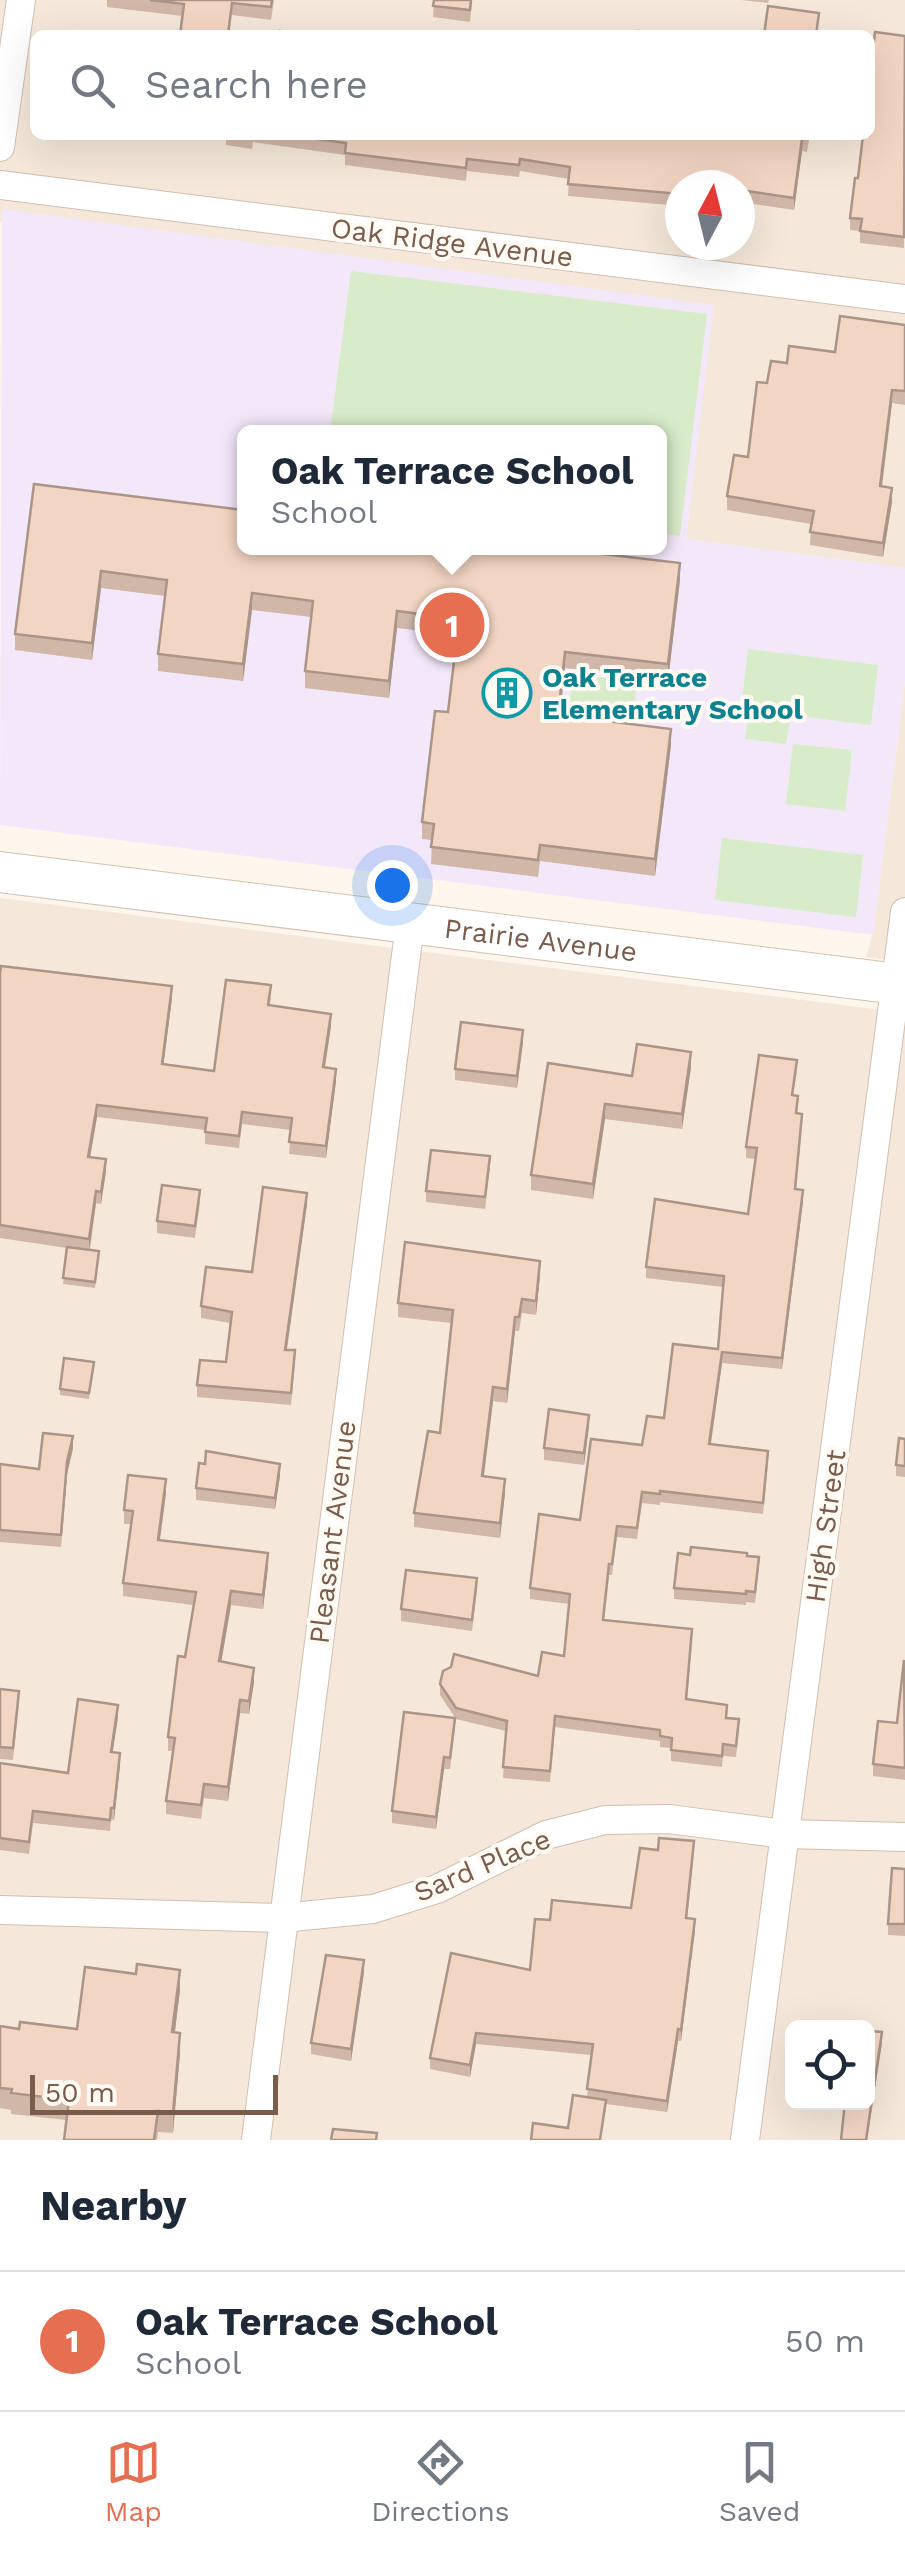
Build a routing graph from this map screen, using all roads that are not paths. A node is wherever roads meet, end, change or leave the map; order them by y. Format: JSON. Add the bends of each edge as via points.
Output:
{"nodes":[{"id":1,"x":20,"y":0,"type":"edge"},
{"id":2,"x":0,"y":148,"type":"edge"},
{"id":3,"x":0,"y":185,"type":"edge"},
{"id":4,"x":905,"y":300,"type":"edge"},
{"id":5,"x":0,"y":872,"type":"edge"},
{"id":6,"x":905,"y":912,"type":"edge"},
{"id":7,"x":410,"y":924,"type":"junction"},
{"id":8,"x":900,"y":985,"type":"edge"},
{"id":9,"x":784,"y":1834,"type":"junction"},
{"id":10,"x":905,"y":1837,"type":"edge"},
{"id":11,"x":0,"y":1910,"type":"edge"},
{"id":12,"x":282,"y":1918,"type":"junction"},
{"id":13,"x":256,"y":2140,"type":"edge"},
{"id":14,"x":745,"y":2140,"type":"edge"}],
"edges":[{"from":1,"to":2,"type":"street"},
{"from":3,"to":4,"type":"street","name":"Oak Ridge Avenue"},
{"from":5,"to":7,"type":"main road","name":"Prairie Avenue"},
{"from":6,"to":8,"type":"street","name":"High Street"},
{"from":7,"to":8,"type":"main road","name":"Prairie Avenue"},
{"from":7,"to":12,"type":"street","name":"Pleasant Avenue"},
{"from":8,"to":9,"type":"street","name":"High Street"},
{"from":9,"to":10,"type":"street","name":"Sard Place"},
{"from":9,"to":12,"type":"street","name":"Sard Place","via":[[668,1819],[605,1820],[546,1835],[437,1889],[374,1909]]},
{"from":9,"to":14,"type":"street","name":"High Street"},
{"from":11,"to":12,"type":"street","name":"Sard Place"},
{"from":12,"to":13,"type":"street","name":"Pleasant Avenue"}]}
